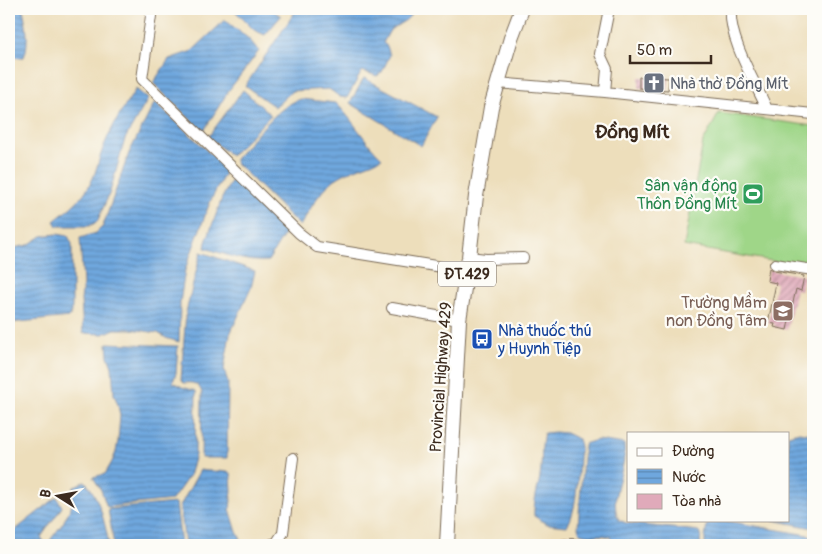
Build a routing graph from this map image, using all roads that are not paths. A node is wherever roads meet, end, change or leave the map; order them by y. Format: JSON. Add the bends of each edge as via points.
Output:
{"nodes":[{"id":1,"x":152,"y":9,"type":"edge"},
{"id":2,"x":522,"y":9,"type":"edge"},
{"id":3,"x":609,"y":9,"type":"edge"},
{"id":4,"x":731,"y":9,"type":"edge"},
{"id":5,"x":497,"y":83,"type":"junction"},
{"id":6,"x":605,"y":92,"type":"junction"},
{"id":7,"x":767,"y":109,"type":"junction"},
{"id":8,"x":813,"y":114,"type":"edge"},
{"id":9,"x":469,"y":257,"type":"junction"},
{"id":10,"x":524,"y":258,"type":"dead end"},
{"id":11,"x":775,"y":264,"type":"dead end"},
{"id":12,"x":813,"y":270,"type":"edge"},
{"id":13,"x":467,"y":271,"type":"junction"},
{"id":14,"x":392,"y":308,"type":"dead end"},
{"id":15,"x":459,"y":320,"type":"junction"},
{"id":16,"x":293,"y":458,"type":"dead end"},
{"id":17,"x":572,"y":544,"type":"edge"},
{"id":18,"x":270,"y":545,"type":"edge"},
{"id":19,"x":447,"y":545,"type":"edge"},
{"id":20,"x":561,"y":545,"type":"edge"}],
"edges":[{"from":1,"to":13,"type":"street","via":[[142,79],[299,233],[317,247]]},
{"from":2,"to":5,"type":"main road","name":"Provincial Highway 429","number":"ĐT.429"},
{"from":3,"to":6,"type":"street","via":[[600,54],[606,69]]},
{"from":4,"to":7,"type":"street","via":[[734,36]]},
{"from":5,"to":6,"type":"street"},
{"from":5,"to":9,"type":"main road","name":"Provincial Highway 429","number":"ĐT.429","via":[[484,145]]},
{"from":6,"to":7,"type":"street"},
{"from":7,"to":8,"type":"street"},
{"from":9,"to":10,"type":"street"},
{"from":9,"to":13,"type":"main road","name":"Provincial Highway 429","number":"ĐT.429"},
{"from":11,"to":12,"type":"street"},
{"from":13,"to":15,"type":"main road","name":"Provincial Highway 429","number":"ĐT.429"},
{"from":14,"to":15,"type":"street"},
{"from":15,"to":19,"type":"main road","name":"Provincial Highway 429","number":"ĐT.429"},
{"from":16,"to":18,"type":"street","via":[[282,533],[278,542]]},
{"from":17,"to":20,"type":"street"}]}
